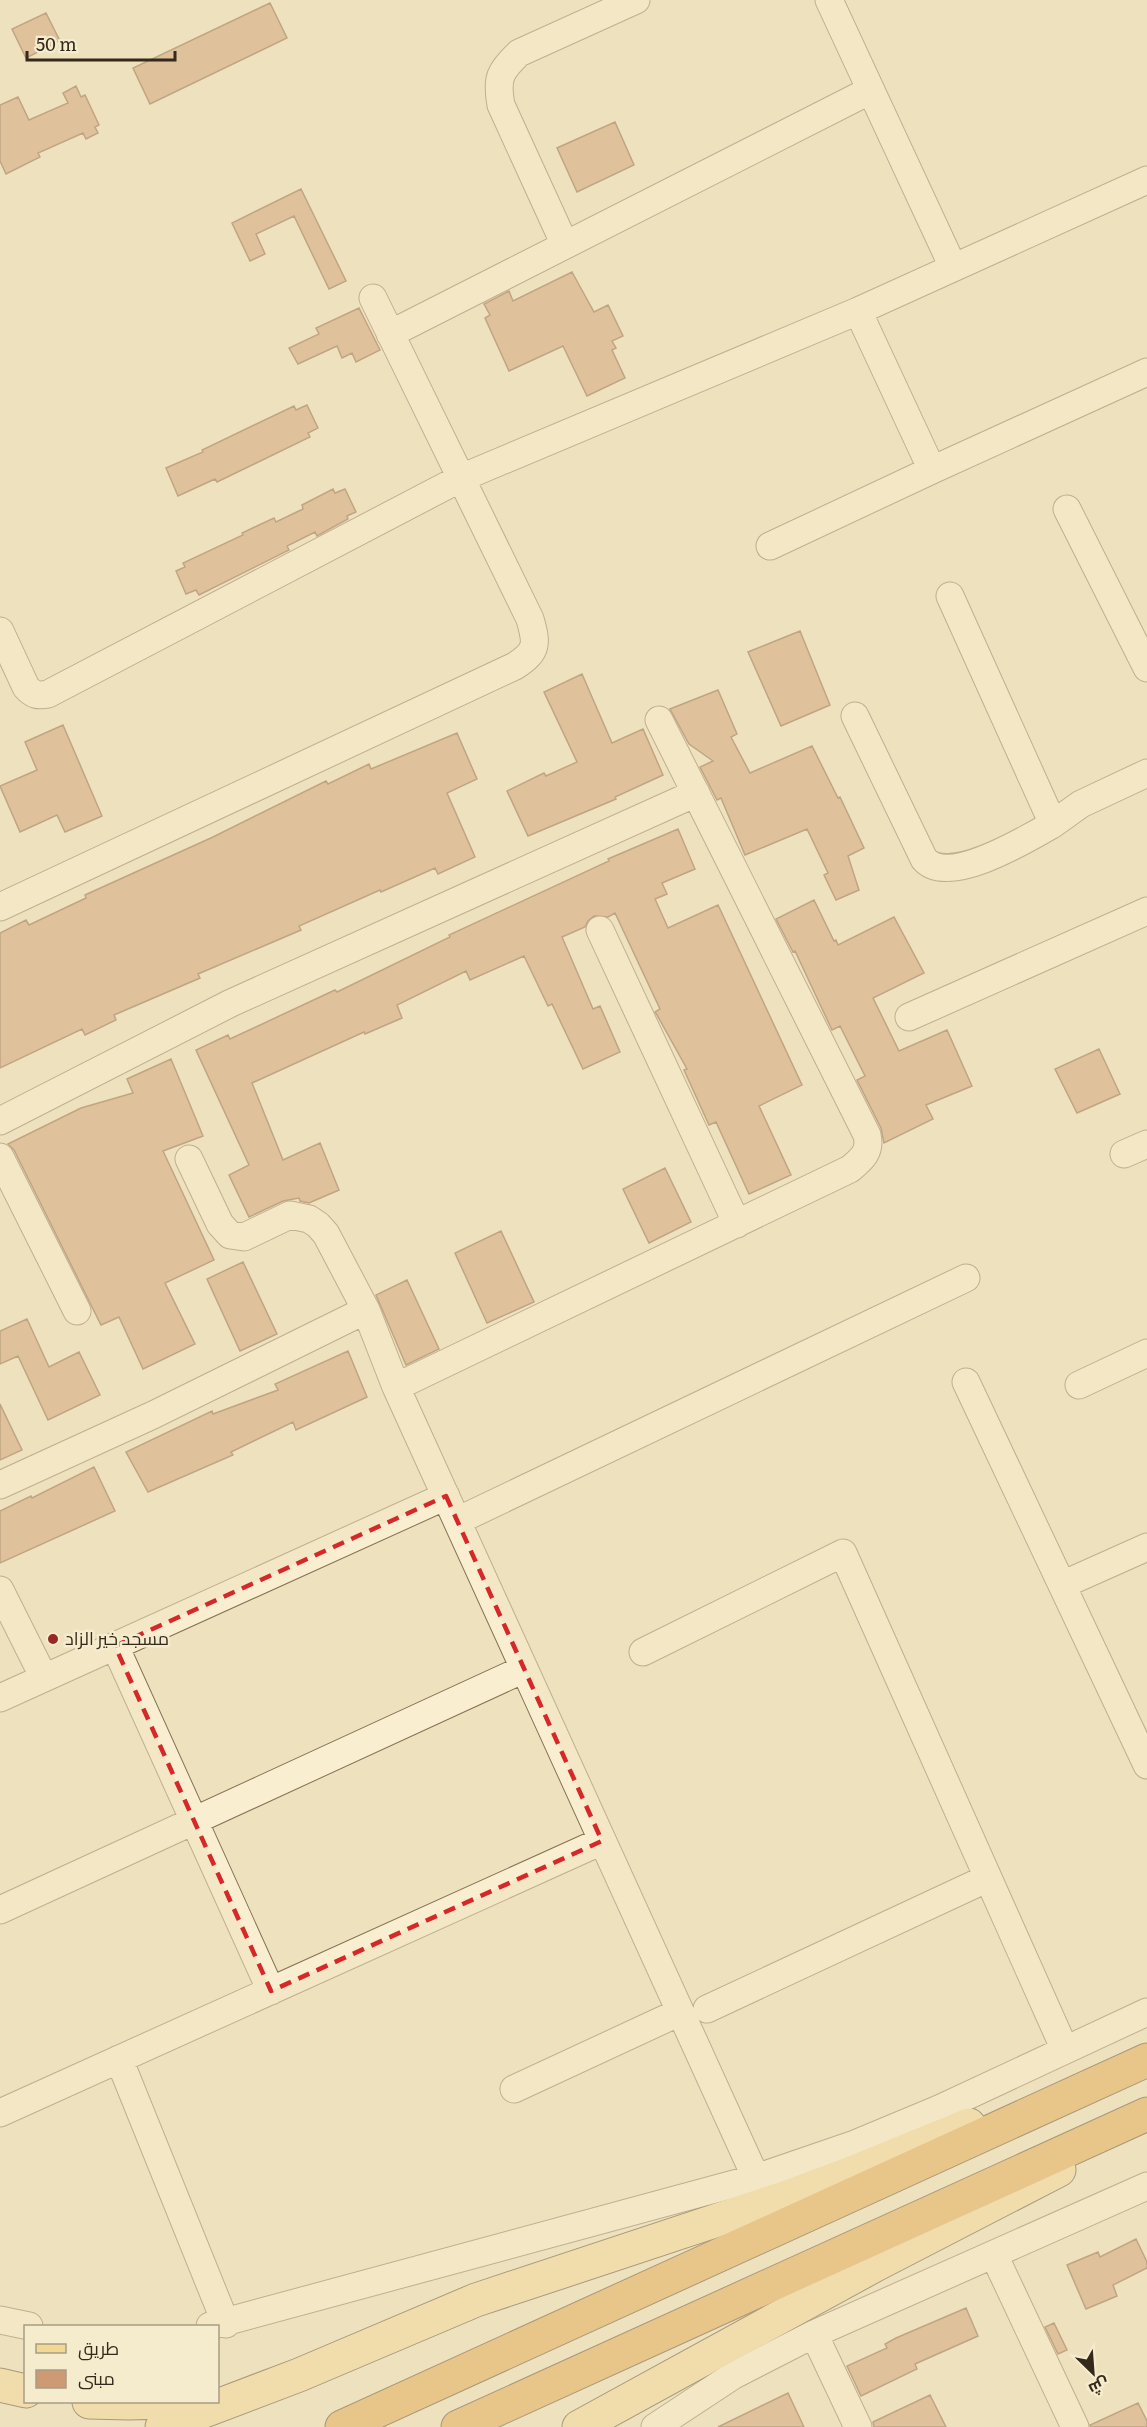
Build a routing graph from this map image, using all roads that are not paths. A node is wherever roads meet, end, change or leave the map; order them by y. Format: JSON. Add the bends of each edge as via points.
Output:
{"nodes":[{"id":1,"x":636,"y":0,"type":"edge"},
{"id":2,"x":829,"y":0,"type":"edge"},
{"id":3,"x":871,"y":90,"type":"junction"},
{"id":4,"x":1147,"y":180,"type":"edge"},
{"id":5,"x":565,"y":245,"type":"junction"},
{"id":6,"x":954,"y":267,"type":"junction"},
{"id":7,"x":373,"y":298,"type":"dead end"},
{"id":8,"x":858,"y":311,"type":"junction"},
{"id":9,"x":390,"y":334,"type":"junction"},
{"id":10,"x":1147,"y":372,"type":"edge"},
{"id":11,"x":932,"y":470,"type":"junction"},
{"id":12,"x":461,"y":478,"type":"junction"},
{"id":13,"x":1067,"y":509,"type":"dead end"},
{"id":14,"x":770,"y":546,"type":"dead end"},
{"id":15,"x":950,"y":596,"type":"dead end"},
{"id":16,"x":0,"y":631,"type":"edge"},
{"id":17,"x":1147,"y":668,"type":"edge"},
{"id":18,"x":855,"y":716,"type":"dead end"},
{"id":19,"x":659,"y":720,"type":"dead end"},
{"id":20,"x":1147,"y":773,"type":"edge"},
{"id":21,"x":696,"y":793,"type":"junction"},
{"id":22,"x":1053,"y":824,"type":"junction"},
{"id":23,"x":0,"y":907,"type":"edge"},
{"id":24,"x":1147,"y":910,"type":"edge"},
{"id":25,"x":600,"y":930,"type":"dead end"},
{"id":26,"x":909,"y":1017,"type":"dead end"},
{"id":27,"x":0,"y":1120,"type":"edge"},
{"id":28,"x":0,"y":1157,"type":"edge"},
{"id":29,"x":189,"y":1159,"type":"dead end"},
{"id":30,"x":737,"y":1224,"type":"junction"},
{"id":31,"x":966,"y":1278,"type":"dead end"},
{"id":32,"x":366,"y":1310,"type":"junction"},
{"id":33,"x":77,"y":1311,"type":"dead end"},
{"id":34,"x":1147,"y":1353,"type":"edge"},
{"id":35,"x":966,"y":1382,"type":"dead end"},
{"id":36,"x":1079,"y":1385,"type":"dead end"},
{"id":37,"x":396,"y":1387,"type":"junction"},
{"id":38,"x":0,"y":1485,"type":"edge"},
{"id":39,"x":446,"y":1496,"type":"junction"},
{"id":40,"x":457,"y":1521,"type":"junction"},
{"id":41,"x":1147,"y":1548,"type":"edge"},
{"id":42,"x":1062,"y":1585,"type":"junction"},
{"id":43,"x":0,"y":1590,"type":"edge"},
{"id":44,"x":115,"y":1646,"type":"junction"},
{"id":45,"x":643,"y":1652,"type":"dead end"},
{"id":46,"x":524,"y":1669,"type":"junction"},
{"id":47,"x":44,"y":1678,"type":"junction"},
{"id":48,"x":0,"y":1698,"type":"edge"},
{"id":49,"x":1147,"y":1765,"type":"edge"},
{"id":50,"x":194,"y":1820,"type":"junction"},
{"id":51,"x":602,"y":1841,"type":"junction"},
{"id":52,"x":988,"y":1878,"type":"junction"},
{"id":53,"x":0,"y":1910,"type":"edge"},
{"id":54,"x":271,"y":1991,"type":"junction"},
{"id":55,"x":707,"y":2009,"type":"dead end"},
{"id":56,"x":680,"y":2012,"type":"junction"},
{"id":57,"x":1147,"y":2012,"type":"edge"},
{"id":58,"x":1065,"y":2050,"type":"junction"},
{"id":59,"x":1147,"y":2058,"type":"edge"},
{"id":60,"x":119,"y":2059,"type":"junction"},
{"id":61,"x":514,"y":2088,"type":"dead end"},
{"id":62,"x":0,"y":2113,"type":"edge"},
{"id":63,"x":1147,"y":2114,"type":"edge"},
{"id":64,"x":1147,"y":2123,"type":"edge"},
{"id":65,"x":756,"y":2178,"type":"junction"},
{"id":66,"x":1147,"y":2186,"type":"edge"},
{"id":67,"x":994,"y":2255,"type":"junction"},
{"id":68,"x":0,"y":2320,"type":"edge"},
{"id":69,"x":24,"y":2325,"type":"edge"},
{"id":70,"x":218,"y":2325,"type":"edge"},
{"id":71,"x":814,"y":2334,"type":"junction"},
{"id":72,"x":348,"y":2353,"type":"junction"},
{"id":73,"x":0,"y":2385,"type":"edge"},
{"id":74,"x":24,"y":2391,"type":"edge"},
{"id":75,"x":219,"y":2392,"type":"edge"},
{"id":76,"x":162,"y":2427,"type":"edge"},
{"id":77,"x":342,"y":2427,"type":"edge"},
{"id":78,"x":458,"y":2427,"type":"edge"},
{"id":79,"x":579,"y":2427,"type":"edge"},
{"id":80,"x":656,"y":2427,"type":"edge"},
{"id":81,"x":858,"y":2427,"type":"edge"},
{"id":82,"x":1075,"y":2427,"type":"edge"}],
"edges":[{"from":1,"to":5,"type":"street","via":[[519,53],[499,77],[501,105]]},
{"from":2,"to":3,"type":"street"},
{"from":3,"to":5,"type":"street"},
{"from":3,"to":6,"type":"street"},
{"from":4,"to":6,"type":"street"},
{"from":5,"to":9,"type":"street"},
{"from":6,"to":8,"type":"street"},
{"from":7,"to":9,"type":"street"},
{"from":8,"to":11,"type":"street"},
{"from":8,"to":12,"type":"street"},
{"from":9,"to":12,"type":"street"},
{"from":10,"to":11,"type":"street"},
{"from":11,"to":14,"type":"street"},
{"from":12,"to":16,"type":"street","via":[[48,694],[38,696],[26,687]]},
{"from":12,"to":23,"type":"street","via":[[530,619],[535,636],[530,656]]},
{"from":13,"to":17,"type":"street"},
{"from":15,"to":22,"type":"street"},
{"from":18,"to":22,"type":"street","via":[[929,864],[953,867],[1001,853]]},
{"from":19,"to":21,"type":"street"},
{"from":20,"to":22,"type":"street","via":[[1081,804]]},
{"from":21,"to":27,"type":"street","via":[[231,1003]]},
{"from":21,"to":30,"type":"street","via":[[869,1145],[865,1156],[850,1169]]},
{"from":24,"to":26,"type":"street"},
{"from":25,"to":30,"type":"street"},
{"from":28,"to":33,"type":"street"},
{"from":29,"to":32,"type":"street","via":[[220,1224],[230,1235],[244,1237],[290,1215],[318,1225]]},
{"from":30,"to":37,"type":"street"},
{"from":31,"to":40,"type":"street"},
{"from":32,"to":37,"type":"street"},
{"from":32,"to":38,"type":"street"},
{"from":34,"to":36,"type":"street"},
{"from":35,"to":42,"type":"street"},
{"from":37,"to":39,"type":"street"},
{"from":39,"to":40,"type":"street"},
{"from":39,"to":44,"type":"street"},
{"from":40,"to":46,"type":"street"},
{"from":41,"to":42,"type":"street"},
{"from":42,"to":49,"type":"street"},
{"from":43,"to":47,"type":"street"},
{"from":44,"to":47,"type":"street"},
{"from":44,"to":50,"type":"street"},
{"from":45,"to":52,"type":"street","via":[[843,1553]]},
{"from":46,"to":50,"type":"street"},
{"from":46,"to":51,"type":"street"},
{"from":47,"to":48,"type":"street"},
{"from":50,"to":53,"type":"street"},
{"from":50,"to":54,"type":"street"},
{"from":51,"to":54,"type":"street"},
{"from":51,"to":56,"type":"street"},
{"from":52,"to":55,"type":"street"},
{"from":52,"to":58,"type":"street"},
{"from":54,"to":60,"type":"street"},
{"from":56,"to":61,"type":"street"},
{"from":56,"to":65,"type":"street"},
{"from":57,"to":58,"type":"street"},
{"from":58,"to":65,"type":"street","via":[[865,2140]]},
{"from":59,"to":72,"type":"main road","via":[[849,2174],[476,2300]]},
{"from":59,"to":77,"type":"highway"},
{"from":60,"to":62,"type":"street"},
{"from":60,"to":70,"type":"street"},
{"from":63,"to":78,"type":"highway"},
{"from":64,"to":79,"type":"main road","via":[[877,2264]]},
{"from":65,"to":70,"type":"street"},
{"from":66,"to":67,"type":"street"},
{"from":67,"to":71,"type":"street"},
{"from":67,"to":82,"type":"street"},
{"from":68,"to":69,"type":"street"},
{"from":71,"to":80,"type":"street","via":[[734,2375]]},
{"from":71,"to":81,"type":"street"},
{"from":72,"to":75,"type":"main road","via":[[306,2360]]},
{"from":72,"to":76,"type":"main road"},
{"from":73,"to":74,"type":"main road"}]}
